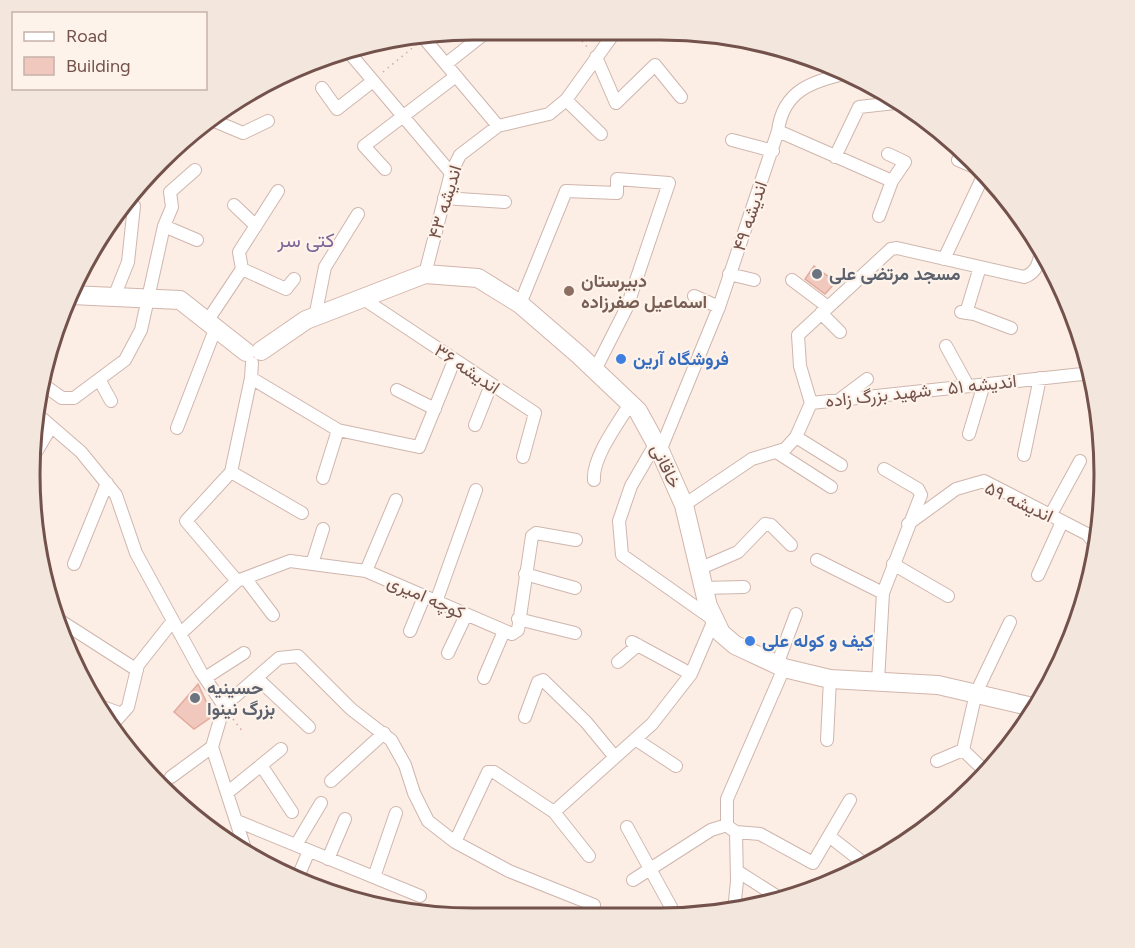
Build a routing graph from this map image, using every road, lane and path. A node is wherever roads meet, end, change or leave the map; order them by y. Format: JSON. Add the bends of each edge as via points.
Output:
{"nodes":[{"id":1,"x":476,"y":40,"type":"edge"},
{"id":2,"x":581,"y":40,"type":"edge"},
{"id":3,"x":608,"y":40,"type":"edge"},
{"id":4,"x":428,"y":43,"type":"edge"},
{"id":5,"x":417,"y":44,"type":"edge"},
{"id":6,"x":596,"y":57,"type":"junction"},
{"id":7,"x":354,"y":58,"type":"edge"},
{"id":8,"x":446,"y":64,"type":"junction"},
{"id":9,"x":456,"y":76,"type":"junction"},
{"id":10,"x":834,"y":76,"type":"edge"},
{"id":11,"x":373,"y":81,"type":"junction"},
{"id":12,"x":322,"y":88,"type":"dead end"},
{"id":13,"x":681,"y":97,"type":"dead end"},
{"id":14,"x":566,"y":100,"type":"junction"},
{"id":15,"x":886,"y":104,"type":"edge"},
{"id":16,"x":403,"y":116,"type":"junction"},
{"id":17,"x":268,"y":121,"type":"dead end"},
{"id":18,"x":220,"y":123,"type":"edge"},
{"id":19,"x":498,"y":126,"type":"junction"},
{"id":20,"x":778,"y":131,"type":"junction"},
{"id":21,"x":601,"y":134,"type":"dead end"},
{"id":22,"x":732,"y":140,"type":"dead end"},
{"id":23,"x":773,"y":151,"type":"junction"},
{"id":24,"x":888,"y":154,"type":"dead end"},
{"id":25,"x":835,"y":157,"type":"junction"},
{"id":26,"x":958,"y":160,"type":"dead end"},
{"id":27,"x":962,"y":162,"type":"edge"},
{"id":28,"x":385,"y":169,"type":"dead end"},
{"id":29,"x":195,"y":170,"type":"dead end"},
{"id":30,"x":451,"y":172,"type":"junction"},
{"id":31,"x":892,"y":181,"type":"junction"},
{"id":32,"x":981,"y":181,"type":"edge"},
{"id":33,"x":278,"y":191,"type":"dead end"},
{"id":34,"x":444,"y":198,"type":"junction"},
{"id":35,"x":505,"y":202,"type":"dead end"},
{"id":36,"x":234,"y":205,"type":"dead end"},
{"id":37,"x":134,"y":206,"type":"dead end"},
{"id":38,"x":358,"y":214,"type":"dead end"},
{"id":39,"x":879,"y":216,"type":"dead end"},
{"id":40,"x":164,"y":226,"type":"junction"},
{"id":41,"x":256,"y":226,"type":"junction"},
{"id":42,"x":196,"y":240,"type":"dead end"},
{"id":43,"x":944,"y":258,"type":"junction"},
{"id":44,"x":1038,"y":261,"type":"edge"},
{"id":45,"x":980,"y":267,"type":"junction"},
{"id":46,"x":242,"y":269,"type":"junction"},
{"id":47,"x":424,"y":274,"type":"junction"},
{"id":48,"x":729,"y":274,"type":"junction"},
{"id":49,"x":294,"y":279,"type":"dead end"},
{"id":50,"x":754,"y":280,"type":"dead end"},
{"id":51,"x":792,"y":280,"type":"dead end"},
{"id":52,"x":79,"y":295,"type":"edge"},
{"id":53,"x":694,"y":296,"type":"dead end"},
{"id":54,"x":114,"y":297,"type":"junction"},
{"id":55,"x":362,"y":298,"type":"junction"},
{"id":56,"x":147,"y":299,"type":"junction"},
{"id":57,"x":520,"y":304,"type":"junction"},
{"id":58,"x":719,"y":307,"type":"junction"},
{"id":59,"x":824,"y":310,"type":"junction"},
{"id":60,"x":315,"y":317,"type":"junction"},
{"id":61,"x":212,"y":323,"type":"junction"},
{"id":62,"x":1011,"y":328,"type":"dead end"},
{"id":63,"x":840,"y":332,"type":"dead end"},
{"id":64,"x":946,"y":346,"type":"dead end"},
{"id":65,"x":454,"y":360,"type":"junction"},
{"id":66,"x":253,"y":361,"type":"junction"},
{"id":67,"x":595,"y":370,"type":"junction"},
{"id":68,"x":1083,"y":374,"type":"edge"},
{"id":69,"x":1041,"y":378,"type":"junction"},
{"id":70,"x":867,"y":379,"type":"dead end"},
{"id":71,"x":100,"y":381,"type":"junction"},
{"id":72,"x":984,"y":384,"type":"junction"},
{"id":73,"x":491,"y":385,"type":"junction"},
{"id":74,"x":968,"y":386,"type":"junction"},
{"id":75,"x":49,"y":389,"type":"edge"},
{"id":76,"x":397,"y":390,"type":"dead end"},
{"id":77,"x":838,"y":400,"type":"junction"},
{"id":78,"x":111,"y":401,"type":"dead end"},
{"id":79,"x":811,"y":403,"type":"junction"},
{"id":80,"x":630,"y":404,"type":"junction"},
{"id":81,"x":435,"y":408,"type":"junction"},
{"id":82,"x":44,"y":421,"type":"edge"},
{"id":83,"x":475,"y":425,"type":"dead end"},
{"id":84,"x":51,"y":428,"type":"junction"},
{"id":85,"x":177,"y":428,"type":"dead end"},
{"id":86,"x":338,"y":430,"type":"junction"},
{"id":87,"x":969,"y":434,"type":"dead end"},
{"id":88,"x":796,"y":437,"type":"junction"},
{"id":89,"x":41,"y":444,"type":"edge"},
{"id":90,"x":658,"y":447,"type":"junction"},
{"id":91,"x":778,"y":453,"type":"junction"},
{"id":92,"x":1024,"y":455,"type":"dead end"},
{"id":93,"x":523,"y":457,"type":"dead end"},
{"id":94,"x":1080,"y":461,"type":"dead end"},
{"id":95,"x":841,"y":465,"type":"dead end"},
{"id":96,"x":884,"y":469,"type":"dead end"},
{"id":97,"x":231,"y":472,"type":"junction"},
{"id":98,"x":323,"y":478,"type":"dead end"},
{"id":99,"x":594,"y":480,"type":"dead end"},
{"id":100,"x":107,"y":483,"type":"junction"},
{"id":101,"x":831,"y":487,"type":"dead end"},
{"id":102,"x":476,"y":490,"type":"dead end"},
{"id":103,"x":396,"y":500,"type":"dead end"},
{"id":104,"x":684,"y":505,"type":"junction"},
{"id":105,"x":302,"y":513,"type":"dead end"},
{"id":106,"x":1050,"y":516,"type":"junction"},
{"id":107,"x":1062,"y":522,"type":"junction"},
{"id":108,"x":907,"y":525,"type":"junction"},
{"id":109,"x":324,"y":529,"type":"dead end"},
{"id":110,"x":1090,"y":537,"type":"edge"},
{"id":111,"x":576,"y":540,"type":"dead end"},
{"id":112,"x":791,"y":545,"type":"dead end"},
{"id":113,"x":817,"y":560,"type":"dead end"},
{"id":114,"x":74,"y":564,"type":"dead end"},
{"id":115,"x":312,"y":564,"type":"junction"},
{"id":116,"x":893,"y":564,"type":"junction"},
{"id":117,"x":701,"y":568,"type":"junction"},
{"id":118,"x":366,"y":571,"type":"junction"},
{"id":119,"x":525,"y":574,"type":"junction"},
{"id":120,"x":1038,"y":575,"type":"dead end"},
{"id":121,"x":241,"y":580,"type":"junction"},
{"id":122,"x":744,"y":587,"type":"dead end"},
{"id":123,"x":575,"y":588,"type":"dead end"},
{"id":124,"x":703,"y":588,"type":"junction"},
{"id":125,"x":883,"y":592,"type":"junction"},
{"id":126,"x":948,"y":596,"type":"dead end"},
{"id":127,"x":430,"y":599,"type":"junction"},
{"id":128,"x":796,"y":614,"type":"dead end"},
{"id":129,"x":273,"y":615,"type":"dead end"},
{"id":130,"x":466,"y":615,"type":"junction"},
{"id":131,"x":518,"y":619,"type":"junction"},
{"id":132,"x":714,"y":620,"type":"junction"},
{"id":133,"x":172,"y":622,"type":"junction"},
{"id":134,"x":1010,"y":622,"type":"dead end"},
{"id":135,"x":68,"y":626,"type":"edge"},
{"id":136,"x":504,"y":631,"type":"junction"},
{"id":137,"x":410,"y":632,"type":"dead end"},
{"id":138,"x":575,"y":633,"type":"dead end"},
{"id":139,"x":180,"y":634,"type":"junction"},
{"id":140,"x":244,"y":653,"type":"dead end"},
{"id":141,"x":448,"y":653,"type":"dead end"},
{"id":142,"x":618,"y":662,"type":"dead end"},
{"id":143,"x":781,"y":667,"type":"junction"},
{"id":144,"x":137,"y":670,"type":"junction"},
{"id":145,"x":690,"y":674,"type":"junction"},
{"id":146,"x":205,"y":678,"type":"junction"},
{"id":147,"x":257,"y":678,"type":"junction"},
{"id":148,"x":483,"y":678,"type":"dead end"},
{"id":149,"x":830,"y":679,"type":"junction"},
{"id":150,"x":878,"y":681,"type":"junction"},
{"id":151,"x":976,"y":693,"type":"junction"},
{"id":152,"x":224,"y":706,"type":"junction"},
{"id":153,"x":1027,"y":706,"type":"edge"},
{"id":154,"x":111,"y":710,"type":"edge"},
{"id":155,"x":122,"y":714,"type":"junction"},
{"id":156,"x":525,"y":717,"type":"dead end"},
{"id":157,"x":117,"y":719,"type":"edge"},
{"id":158,"x":309,"y":727,"type":"dead end"},
{"id":159,"x":243,"y":732,"type":"dead end"},
{"id":160,"x":384,"y":733,"type":"junction"},
{"id":161,"x":635,"y":739,"type":"junction"},
{"id":162,"x":827,"y":740,"type":"dead end"},
{"id":163,"x":212,"y":747,"type":"junction"},
{"id":164,"x":281,"y":749,"type":"dead end"},
{"id":165,"x":963,"y":750,"type":"junction"},
{"id":166,"x":614,"y":756,"type":"junction"},
{"id":167,"x":938,"y":761,"type":"dead end"},
{"id":168,"x":261,"y":765,"type":"junction"},
{"id":169,"x":676,"y":766,"type":"dead end"},
{"id":170,"x":981,"y":767,"type":"edge"},
{"id":171,"x":171,"y":777,"type":"dead end"},
{"id":172,"x":331,"y":781,"type":"dead end"},
{"id":173,"x":227,"y":792,"type":"junction"},
{"id":174,"x":850,"y":800,"type":"dead end"},
{"id":175,"x":321,"y":803,"type":"dead end"},
{"id":176,"x":292,"y":812,"type":"dead end"},
{"id":177,"x":554,"y":812,"type":"junction"},
{"id":178,"x":396,"y":813,"type":"dead end"},
{"id":179,"x":345,"y":819,"type":"dead end"},
{"id":180,"x":237,"y":821,"type":"junction"},
{"id":181,"x":627,"y":827,"type":"dead end"},
{"id":182,"x":731,"y":829,"type":"junction"},
{"id":183,"x":829,"y":836,"type":"junction"},
{"id":184,"x":243,"y":840,"type":"edge"},
{"id":185,"x":455,"y":842,"type":"junction"},
{"id":186,"x":296,"y":845,"type":"junction"},
{"id":187,"x":309,"y":851,"type":"junction"},
{"id":188,"x":589,"y":856,"type":"dead end"},
{"id":189,"x":328,"y":859,"type":"junction"},
{"id":190,"x":859,"y":860,"type":"edge"},
{"id":191,"x":651,"y":869,"type":"junction"},
{"id":192,"x":300,"y":871,"type":"edge"},
{"id":193,"x":737,"y":871,"type":"junction"},
{"id":194,"x":374,"y":877,"type":"junction"},
{"id":195,"x":633,"y":880,"type":"dead end"},
{"id":196,"x":772,"y":893,"type":"edge"},
{"id":197,"x":420,"y":896,"type":"dead end"},
{"id":198,"x":735,"y":901,"type":"edge"},
{"id":199,"x":594,"y":905,"type":"dead end"},
{"id":200,"x":671,"y":907,"type":"dead end"}],
"edges":[{"from":1,"to":8,"type":"street"},
{"from":2,"to":6,"type":"path"},
{"from":3,"to":6,"type":"street","name":"اندیشه ۴۳"},
{"from":4,"to":8,"type":"street"},
{"from":5,"to":11,"type":"path"},
{"from":6,"to":13,"type":"street","via":[[616,103],[655,65]]},
{"from":6,"to":14,"type":"street","name":"اندیشه ۴۳"},
{"from":7,"to":11,"type":"street"},
{"from":8,"to":9,"type":"street"},
{"from":9,"to":16,"type":"street"},
{"from":9,"to":19,"type":"street"},
{"from":10,"to":20,"type":"street","name":"اندیشه ۴۹","via":[[804,87],[780,118]]},
{"from":11,"to":12,"type":"street","via":[[337,109]]},
{"from":11,"to":16,"type":"street"},
{"from":14,"to":19,"type":"street","name":"اندیشه ۴۳","via":[[549,114]]},
{"from":14,"to":21,"type":"street"},
{"from":15,"to":25,"type":"street","via":[[859,107]]},
{"from":16,"to":28,"type":"street","via":[[364,147]]},
{"from":16,"to":30,"type":"street"},
{"from":17,"to":18,"type":"street","via":[[243,133]]},
{"from":19,"to":30,"type":"street","name":"اندیشه ۴۳","via":[[460,155]]},
{"from":20,"to":23,"type":"street","name":"اندیشه ۴۹"},
{"from":20,"to":25,"type":"street"},
{"from":22,"to":23,"type":"street"},
{"from":23,"to":48,"type":"street","name":"اندیشه ۴۹"},
{"from":24,"to":31,"type":"street","via":[[905,162]]},
{"from":25,"to":31,"type":"street"},
{"from":26,"to":27,"type":"street"},
{"from":29,"to":40,"type":"street","via":[[171,189],[172,207]]},
{"from":30,"to":34,"type":"street","name":"اندیشه ۴۳"},
{"from":31,"to":39,"type":"street"},
{"from":32,"to":43,"type":"street"},
{"from":33,"to":41,"type":"street"},
{"from":34,"to":35,"type":"street"},
{"from":34,"to":47,"type":"street","name":"اندیشه ۴۳"},
{"from":36,"to":41,"type":"street"},
{"from":37,"to":54,"type":"street","via":[[128,262]]},
{"from":38,"to":60,"type":"street","via":[[325,267]]},
{"from":40,"to":42,"type":"street"},
{"from":40,"to":56,"type":"street"},
{"from":41,"to":46,"type":"street","via":[[239,252]]},
{"from":43,"to":45,"type":"street"},
{"from":43,"to":59,"type":"street","via":[[891,249]]},
{"from":44,"to":45,"type":"street","via":[[1031,275],[1024,277]]},
{"from":45,"to":62,"type":"street","via":[[964,313]]},
{"from":46,"to":49,"type":"street","via":[[286,289]]},
{"from":46,"to":61,"type":"street"},
{"from":47,"to":55,"type":"main road","name":"خاقانی"},
{"from":47,"to":57,"type":"main road","name":"خاقانی","via":[[478,278]]},
{"from":48,"to":50,"type":"street"},
{"from":48,"to":58,"type":"street","name":"اندیشه ۴۹"},
{"from":51,"to":59,"type":"street"},
{"from":52,"to":54,"type":"main road"},
{"from":53,"to":58,"type":"street"},
{"from":54,"to":56,"type":"main road"},
{"from":55,"to":60,"type":"main road","name":"خاقانی"},
{"from":55,"to":65,"type":"street","name":"اندیشه ۳۶"},
{"from":56,"to":61,"type":"main road","via":[[180,300]]},
{"from":56,"to":71,"type":"street","via":[[141,330],[124,360]]},
{"from":57,"to":67,"type":"main road","name":"خاقانی"},
{"from":57,"to":67,"type":"street","via":[[566,191],[617,193],[617,179],[669,183],[627,307]]},
{"from":58,"to":90,"type":"street","name":"اندیشه ۴۹"},
{"from":59,"to":63,"type":"street"},
{"from":59,"to":79,"type":"street","via":[[801,331],[797,341]]},
{"from":60,"to":66,"type":"main road","name":"خاقانی"},
{"from":61,"to":66,"type":"main road"},
{"from":61,"to":85,"type":"street"},
{"from":64,"to":74,"type":"street"},
{"from":65,"to":73,"type":"street","name":"اندیشه ۳۶"},
{"from":65,"to":81,"type":"street"},
{"from":66,"to":86,"type":"street"},
{"from":66,"to":97,"type":"street"},
{"from":67,"to":80,"type":"main road","name":"خاقانی"},
{"from":68,"to":69,"type":"street","name":"اندیشه ۵۱ - شهید بزرگ زاده"},
{"from":69,"to":72,"type":"street","name":"اندیشه ۵۱ - شهید بزرگ زاده"},
{"from":69,"to":92,"type":"street"},
{"from":70,"to":77,"type":"street"},
{"from":71,"to":75,"type":"street","via":[[68,400]]},
{"from":71,"to":78,"type":"street"},
{"from":72,"to":74,"type":"street","name":"اندیشه ۵۱ - شهید بزرگ زاده"},
{"from":72,"to":87,"type":"street"},
{"from":73,"to":83,"type":"street"},
{"from":73,"to":93,"type":"street","name":"اندیشه ۳۶","via":[[535,413]]},
{"from":74,"to":77,"type":"street","name":"اندیشه ۵۱ - شهید بزرگ زاده"},
{"from":76,"to":81,"type":"street"},
{"from":77,"to":79,"type":"street","name":"اندیشه ۵۱ - شهید بزرگ زاده"},
{"from":79,"to":88,"type":"street","name":"اندیشه ۵۱ - شهید بزرگ زاده"},
{"from":80,"to":90,"type":"main road","name":"خاقانی"},
{"from":80,"to":99,"type":"street","via":[[612,432],[593,473]]},
{"from":81,"to":86,"type":"street","via":[[419,447]]},
{"from":82,"to":84,"type":"street"},
{"from":84,"to":89,"type":"street"},
{"from":84,"to":100,"type":"street","via":[[81,452]]},
{"from":86,"to":98,"type":"street"},
{"from":88,"to":91,"type":"street","name":"اندیشه ۵۱ - شهید بزرگ زاده"},
{"from":88,"to":95,"type":"street"},
{"from":90,"to":104,"type":"main road","name":"خاقانی"},
{"from":90,"to":132,"type":"street","name":"اندیشه ۴۹","via":[[631,486],[620,521],[622,555]]},
{"from":91,"to":101,"type":"street"},
{"from":91,"to":104,"type":"street","name":"اندیشه ۵۱ - شهید بزرگ زاده","via":[[752,459]]},
{"from":94,"to":106,"type":"street"},
{"from":96,"to":108,"type":"street","via":[[920,491]]},
{"from":97,"to":105,"type":"street"},
{"from":97,"to":121,"type":"street","via":[[186,521]]},
{"from":100,"to":114,"type":"street"},
{"from":100,"to":133,"type":"street","via":[[116,495],[136,553]]},
{"from":102,"to":127,"type":"street"},
{"from":103,"to":118,"type":"street"},
{"from":104,"to":117,"type":"main road","name":"خاقانی"},
{"from":106,"to":107,"type":"street","name":"اندیشه ۵۹"},
{"from":106,"to":108,"type":"street","name":"اندیشه ۵۹","via":[[984,481],[956,489]]},
{"from":107,"to":110,"type":"street","name":"اندیشه ۵۹"},
{"from":107,"to":120,"type":"street"},
{"from":108,"to":116,"type":"street"},
{"from":109,"to":115,"type":"street"},
{"from":111,"to":119,"type":"street","via":[[534,534]]},
{"from":112,"to":117,"type":"street","via":[[765,524],[738,552]]},
{"from":113,"to":125,"type":"street"},
{"from":115,"to":118,"type":"street","name":"کوچه امیری"},
{"from":115,"to":121,"type":"street","name":"کوچه امیری","via":[[290,561]]},
{"from":116,"to":125,"type":"street"},
{"from":116,"to":126,"type":"street"},
{"from":117,"to":124,"type":"main road","name":"خاقانی"},
{"from":118,"to":127,"type":"street","name":"کوچه امیری"},
{"from":119,"to":123,"type":"street"},
{"from":119,"to":131,"type":"street"},
{"from":121,"to":129,"type":"street"},
{"from":121,"to":139,"type":"street"},
{"from":122,"to":124,"type":"street"},
{"from":124,"to":132,"type":"main road","name":"خاقانی"},
{"from":125,"to":150,"type":"street"},
{"from":127,"to":130,"type":"street","name":"کوچه امیری"},
{"from":127,"to":137,"type":"street"},
{"from":128,"to":143,"type":"street"},
{"from":130,"to":136,"type":"street","name":"کوچه امیری"},
{"from":130,"to":141,"type":"street"},
{"from":131,"to":136,"type":"street","via":[[515,633]]},
{"from":131,"to":138,"type":"street"},
{"from":132,"to":143,"type":"main road","name":"خاقانی","via":[[721,633],[735,645]]},
{"from":132,"to":145,"type":"street"},
{"from":133,"to":139,"type":"street"},
{"from":133,"to":144,"type":"street"},
{"from":134,"to":151,"type":"street"},
{"from":135,"to":144,"type":"street"},
{"from":136,"to":148,"type":"street"},
{"from":139,"to":146,"type":"street"},
{"from":140,"to":146,"type":"street"},
{"from":142,"to":145,"type":"street","via":[[635,644]]},
{"from":143,"to":149,"type":"main road","name":"خاقانی"},
{"from":143,"to":182,"type":"street","via":[[727,799]]},
{"from":144,"to":155,"type":"street","via":[[128,707]]},
{"from":145,"to":161,"type":"street","via":[[652,724]]},
{"from":146,"to":152,"type":"street"},
{"from":147,"to":152,"type":"street"},
{"from":147,"to":158,"type":"street"},
{"from":147,"to":160,"type":"street","via":[[279,658],[298,656],[351,709]]},
{"from":149,"to":150,"type":"main road","name":"خاقانی"},
{"from":149,"to":162,"type":"street"},
{"from":150,"to":151,"type":"main road","name":"خاقانی","via":[[938,685]]},
{"from":151,"to":153,"type":"main road","name":"خاقانی"},
{"from":151,"to":165,"type":"street"},
{"from":152,"to":159,"type":"path"},
{"from":152,"to":163,"type":"street"},
{"from":154,"to":155,"type":"street"},
{"from":155,"to":157,"type":"street"},
{"from":156,"to":166,"type":"street","via":[[538,682],[543,680]]},
{"from":160,"to":172,"type":"street"},
{"from":160,"to":185,"type":"street","via":[[405,765],[428,822]]},
{"from":161,"to":166,"type":"street"},
{"from":161,"to":169,"type":"street"},
{"from":163,"to":171,"type":"street"},
{"from":163,"to":173,"type":"street"},
{"from":164,"to":168,"type":"street"},
{"from":165,"to":167,"type":"street"},
{"from":165,"to":170,"type":"street"},
{"from":166,"to":177,"type":"street"},
{"from":168,"to":173,"type":"street"},
{"from":168,"to":176,"type":"street"},
{"from":173,"to":180,"type":"street"},
{"from":174,"to":183,"type":"street"},
{"from":175,"to":186,"type":"street"},
{"from":177,"to":185,"type":"street","via":[[494,772],[488,772]]},
{"from":177,"to":188,"type":"street"},
{"from":178,"to":194,"type":"street"},
{"from":179,"to":189,"type":"street"},
{"from":180,"to":184,"type":"street"},
{"from":180,"to":186,"type":"street"},
{"from":181,"to":191,"type":"street"},
{"from":182,"to":183,"type":"street","via":[[760,834],[813,863]]},
{"from":182,"to":191,"type":"street","via":[[711,830]]},
{"from":182,"to":193,"type":"street"},
{"from":183,"to":190,"type":"street"},
{"from":185,"to":199,"type":"street","via":[[509,871]]},
{"from":186,"to":187,"type":"street"},
{"from":187,"to":189,"type":"street"},
{"from":187,"to":192,"type":"street"},
{"from":189,"to":194,"type":"street"},
{"from":191,"to":195,"type":"street"},
{"from":191,"to":200,"type":"street"},
{"from":193,"to":196,"type":"street"},
{"from":193,"to":198,"type":"street"},
{"from":194,"to":197,"type":"street"}]}
